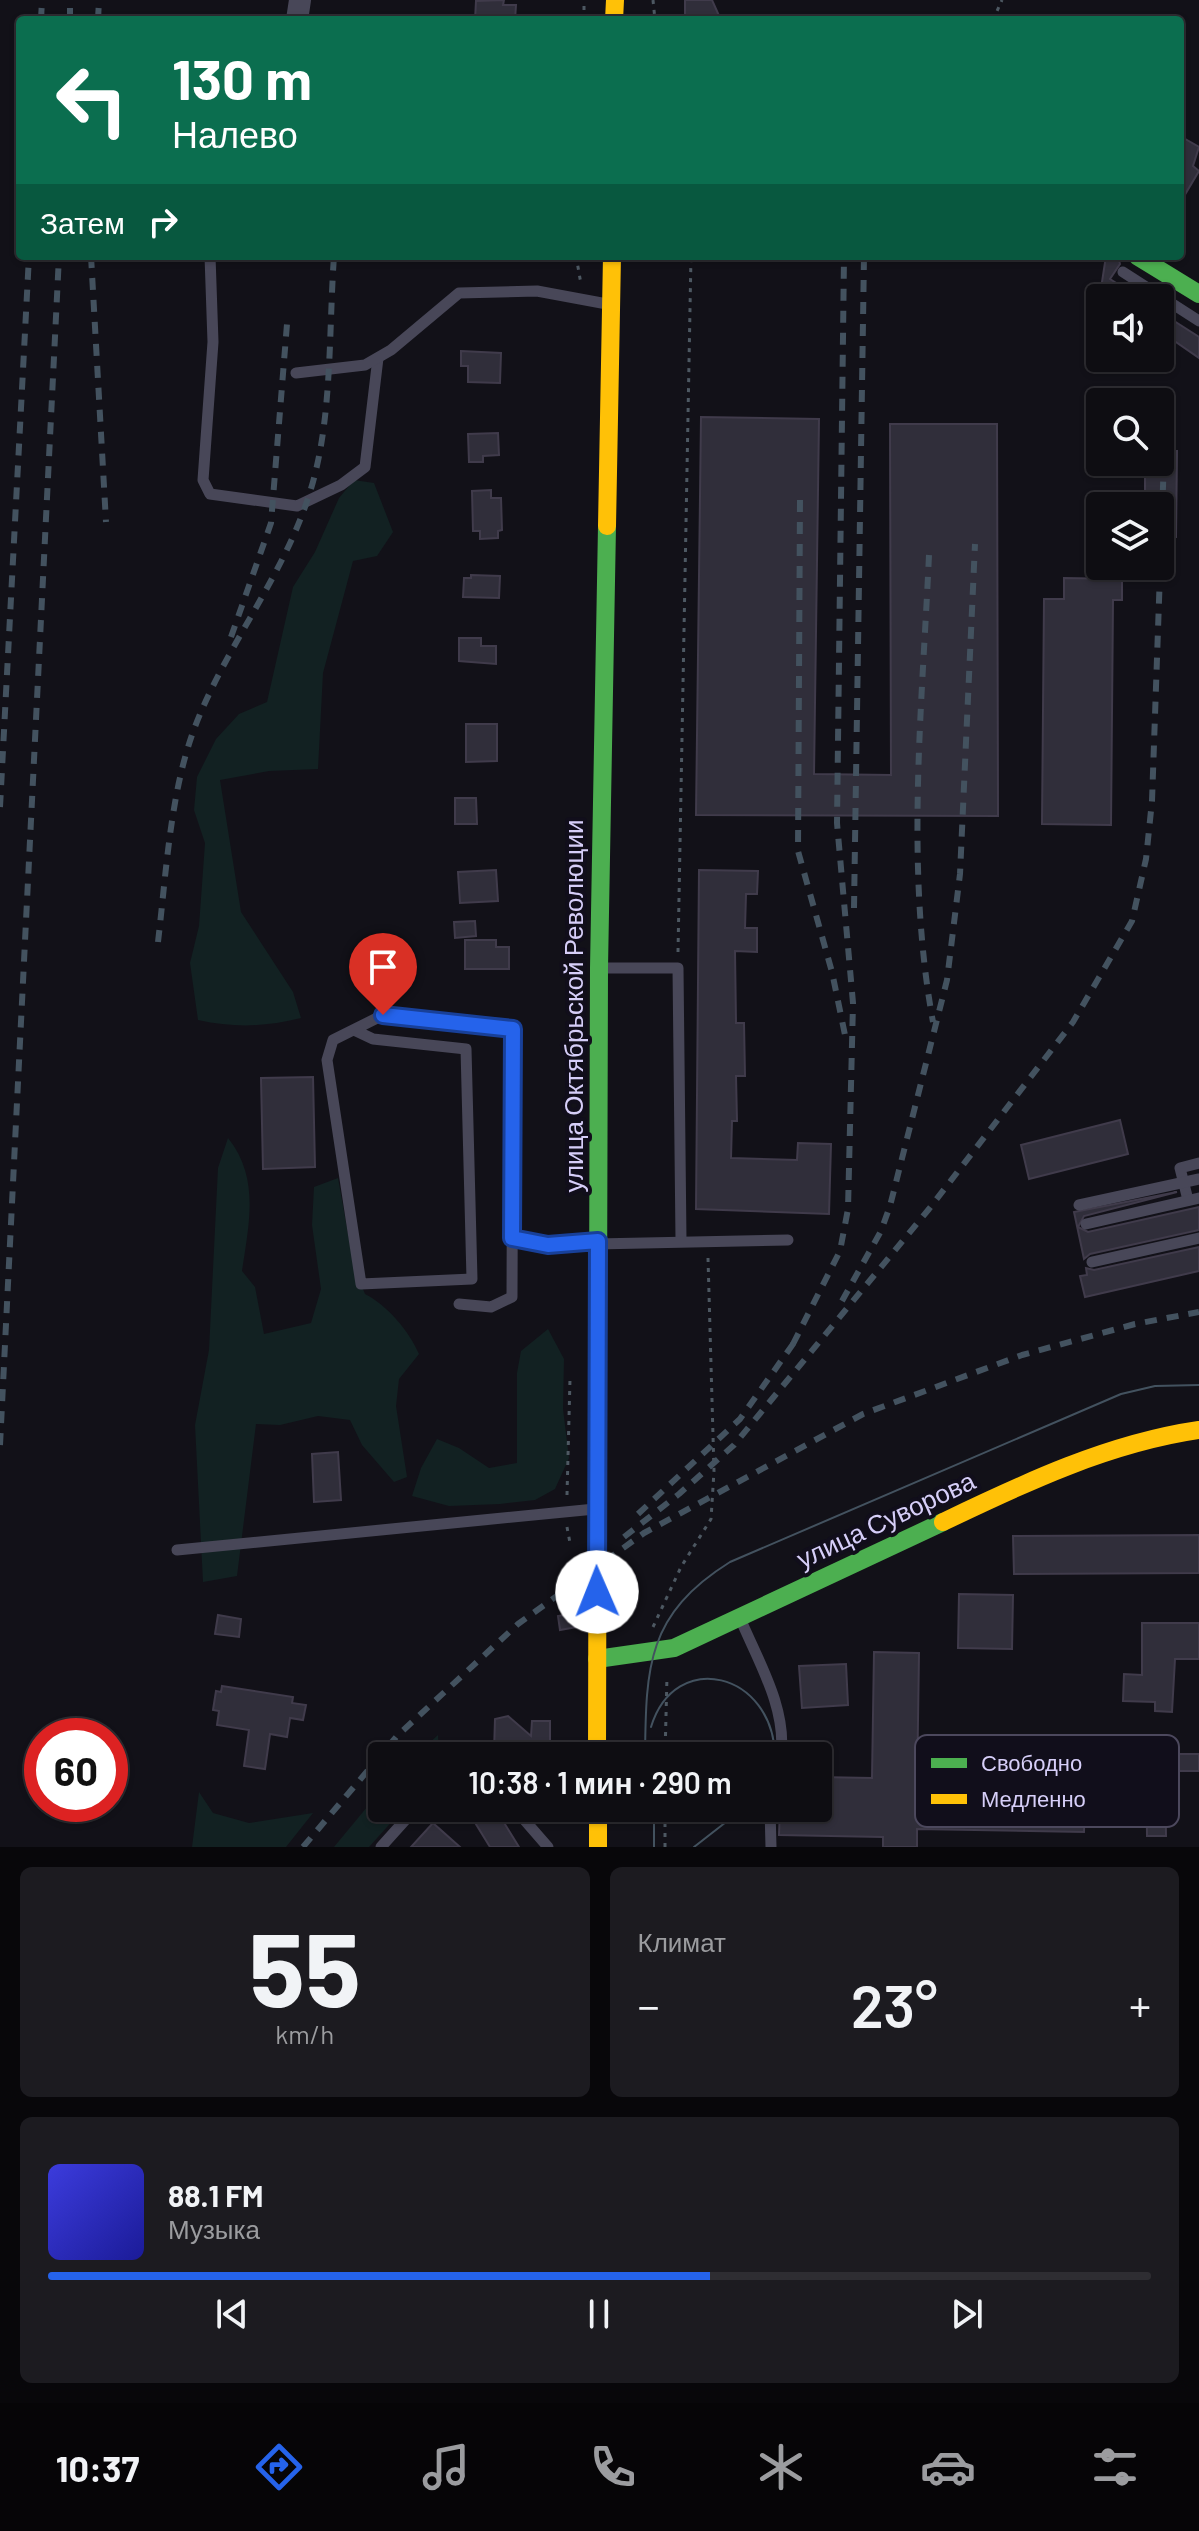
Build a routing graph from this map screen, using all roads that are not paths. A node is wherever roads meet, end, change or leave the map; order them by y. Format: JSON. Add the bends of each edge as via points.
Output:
{"nodes":[{"id":1,"x":210,"y":260,"type":"edge"},
{"id":2,"x":612,"y":260,"type":"edge"},
{"id":3,"x":1144,"y":260,"type":"edge"},
{"id":4,"x":1123,"y":272,"type":"dead end"},
{"id":5,"x":1199,"y":294,"type":"edge"},
{"id":6,"x":611,"y":304,"type":"junction"},
{"id":7,"x":1199,"y":321,"type":"edge"},
{"id":8,"x":378,"y":358,"type":"junction"},
{"id":9,"x":296,"y":373,"type":"dead end"},
{"id":10,"x":599,"y":968,"type":"junction"},
{"id":11,"x":354,"y":1030,"type":"junction"},
{"id":12,"x":1199,"y":1163,"type":"edge"},
{"id":13,"x":1199,"y":1179,"type":"edge"},
{"id":14,"x":1194,"y":1199,"type":"edge"},
{"id":15,"x":1079,"y":1205,"type":"dead end"},
{"id":16,"x":1086,"y":1224,"type":"dead end"},
{"id":17,"x":512,"y":1238,"type":"junction"},
{"id":18,"x":1199,"y":1238,"type":"edge"},
{"id":19,"x":681,"y":1240,"type":"junction"},
{"id":20,"x":788,"y":1240,"type":"dead end"},
{"id":21,"x":598,"y":1241,"type":"junction"},
{"id":22,"x":1092,"y":1262,"type":"dead end"},
{"id":23,"x":459,"y":1304,"type":"dead end"},
{"id":24,"x":1199,"y":1430,"type":"edge"},
{"id":25,"x":596,"y":1509,"type":"junction"},
{"id":26,"x":177,"y":1550,"type":"dead end"},
{"id":27,"x":740,"y":1618,"type":"junction"},
{"id":28,"x":597,"y":1659,"type":"junction"},
{"id":29,"x":597,"y":1742,"type":"edge"},
{"id":30,"x":783,"y":1742,"type":"edge"},
{"id":31,"x":403,"y":1822,"type":"edge"},
{"id":32,"x":526,"y":1822,"type":"edge"},
{"id":33,"x":598,"y":1822,"type":"edge"},
{"id":34,"x":770,"y":1822,"type":"edge"},
{"id":35,"x":381,"y":1847,"type":"edge"},
{"id":36,"x":548,"y":1847,"type":"edge"},
{"id":37,"x":598,"y":1847,"type":"edge"},
{"id":38,"x":771,"y":1847,"type":"edge"}],
"edges":[{"from":1,"to":8,"type":"lane","via":[[213,342],[203,480],[210,494],[297,506],[365,467]]},
{"from":2,"to":6,"type":"main road","name":"улица Октябрьской Революции"},
{"from":3,"to":5,"type":"main road"},
{"from":4,"to":7,"type":"lane"},
{"from":6,"to":8,"type":"lane","via":[[537,291],[459,293]]},
{"from":6,"to":10,"type":"main road","name":"улица Октябрьской Революции"},
{"from":8,"to":9,"type":"lane","via":[[365,365]]},
{"from":10,"to":19,"type":"lane","via":[[678,968]]},
{"from":10,"to":21,"type":"main road","name":"улица Октябрьской Революции"},
{"from":11,"to":11,"type":"lane","via":[[333,1040],[327,1060],[361,1284],[472,1279],[466,1049],[373,1039]]},
{"from":11,"to":17,"type":"lane","via":[[383,1015],[513,1029]]},
{"from":12,"to":14,"type":"lane","via":[[1180,1168]]},
{"from":13,"to":15,"type":"lane"},
{"from":14,"to":16,"type":"lane"},
{"from":17,"to":21,"type":"lane","via":[[548,1245]]},
{"from":17,"to":23,"type":"lane","via":[[512,1297],[491,1307]]},
{"from":18,"to":22,"type":"lane"},
{"from":19,"to":20,"type":"lane"},
{"from":19,"to":21,"type":"lane"},
{"from":21,"to":25,"type":"main road","name":"улица Октябрьской Революции"},
{"from":24,"to":27,"type":"main road","name":"улица Суворова","via":[[1149,1437],[1087,1459]]},
{"from":25,"to":26,"type":"lane"},
{"from":25,"to":28,"type":"main road","name":"улица Октябрьской Революции"},
{"from":27,"to":28,"type":"main road","name":"улица Суворова","via":[[674,1648]]},
{"from":27,"to":30,"type":"lane","via":[[779,1712]]},
{"from":28,"to":29,"type":"main road","name":"улица Октябрьской Революции"},
{"from":31,"to":35,"type":"lane"},
{"from":32,"to":36,"type":"lane"},
{"from":33,"to":37,"type":"main road"},
{"from":34,"to":38,"type":"lane"}]}
